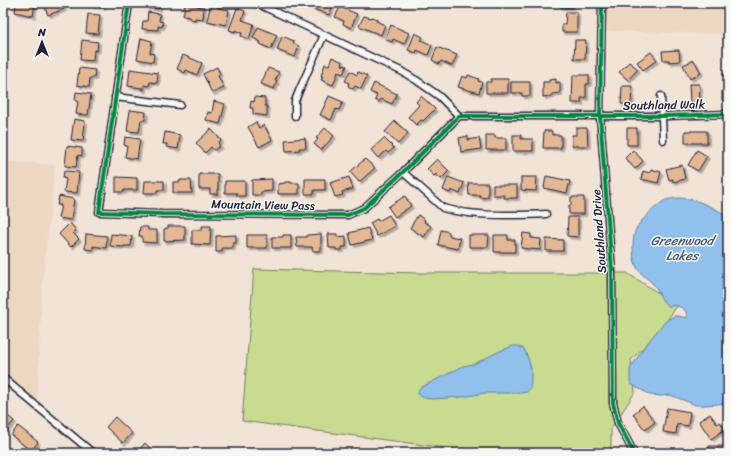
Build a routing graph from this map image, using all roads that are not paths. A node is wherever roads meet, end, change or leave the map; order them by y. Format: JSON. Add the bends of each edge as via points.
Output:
{"nodes":[{"id":1,"x":129,"y":3,"type":"edge"},
{"id":2,"x":256,"y":3,"type":"edge"},
{"id":3,"x":602,"y":3,"type":"edge"},
{"id":4,"x":324,"y":35,"type":"junction"},
{"id":5,"x":661,"y":96,"type":"dead end"},
{"id":6,"x":115,"y":97,"type":"junction"},
{"id":7,"x":180,"y":105,"type":"dead end"},
{"id":8,"x":728,"y":114,"type":"edge"},
{"id":9,"x":294,"y":116,"type":"dead end"},
{"id":10,"x":459,"y":116,"type":"junction"},
{"id":11,"x":600,"y":116,"type":"junction"},
{"id":12,"x":662,"y":116,"type":"junction"},
{"id":13,"x":663,"y":140,"type":"dead end"},
{"id":14,"x":403,"y":172,"type":"junction"},
{"id":15,"x":546,"y":214,"type":"dead end"},
{"id":16,"x":3,"y":378,"type":"edge"},
{"id":17,"x":93,"y":453,"type":"edge"},
{"id":18,"x":634,"y":453,"type":"edge"}],
"edges":[{"from":1,"to":6,"type":"street","name":"Mountain View Pass"},
{"from":2,"to":4,"type":"street"},
{"from":3,"to":11,"type":"street","name":"Southland Drive"},
{"from":4,"to":9,"type":"street","via":[[295,101]]},
{"from":4,"to":10,"type":"street","via":[[416,80],[439,96]]},
{"from":5,"to":12,"type":"street"},
{"from":6,"to":7,"type":"street"},
{"from":6,"to":14,"type":"street","name":"Mountain View Pass","via":[[99,212],[348,215],[364,208]]},
{"from":8,"to":12,"type":"street","name":"Southland Walk"},
{"from":10,"to":11,"type":"street"},
{"from":10,"to":14,"type":"street","name":"Mountain View Pass"},
{"from":11,"to":12,"type":"street","name":"Southland Walk"},
{"from":11,"to":18,"type":"street","name":"Southland Drive","via":[[612,271],[613,403],[618,423]]},
{"from":12,"to":13,"type":"street"},
{"from":14,"to":15,"type":"street","via":[[435,202],[452,211],[480,214]]},
{"from":16,"to":17,"type":"street"}]}
